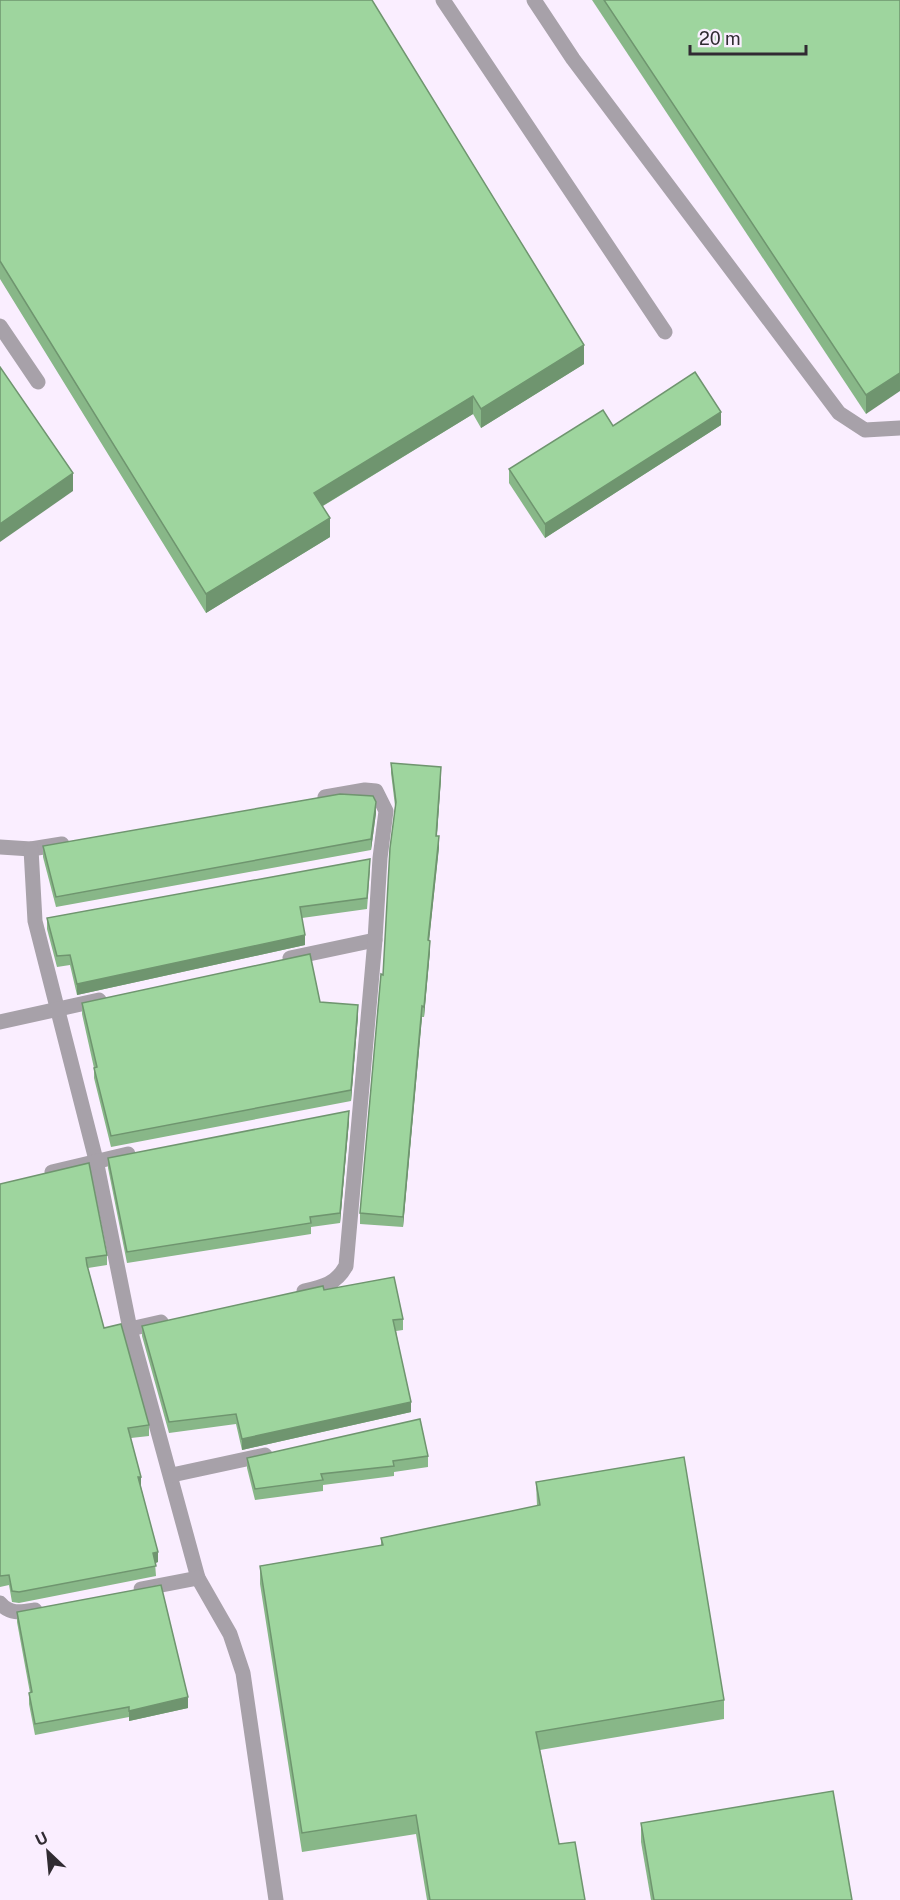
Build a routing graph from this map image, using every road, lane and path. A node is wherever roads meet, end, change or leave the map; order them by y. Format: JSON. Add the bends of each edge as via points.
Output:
{"nodes":[{"id":1,"x":443,"y":0,"type":"edge"},
{"id":2,"x":534,"y":0,"type":"edge"},
{"id":3,"x":0,"y":326,"type":"edge"},
{"id":4,"x":665,"y":332,"type":"dead end"},
{"id":5,"x":38,"y":382,"type":"dead end"},
{"id":6,"x":900,"y":428,"type":"edge"},
{"id":7,"x":306,"y":800,"type":"edge"},
{"id":8,"x":77,"y":841,"type":"edge"},
{"id":9,"x":0,"y":847,"type":"edge"},
{"id":10,"x":31,"y":849,"type":"junction"},
{"id":11,"x":375,"y":940,"type":"junction"},
{"id":12,"x":273,"y":962,"type":"edge"},
{"id":13,"x":113,"y":997,"type":"edge"},
{"id":14,"x":56,"y":1009,"type":"junction"},
{"id":15,"x":0,"y":1022,"type":"edge"},
{"id":16,"x":142,"y":1152,"type":"edge"},
{"id":17,"x":96,"y":1160,"type":"junction"},
{"id":18,"x":32,"y":1177,"type":"edge"},
{"id":19,"x":292,"y":1293,"type":"edge"},
{"id":20,"x":176,"y":1318,"type":"edge"},
{"id":21,"x":130,"y":1329,"type":"junction"},
{"id":22,"x":277,"y":1452,"type":"edge"},
{"id":23,"x":172,"y":1475,"type":"junction"},
{"id":24,"x":198,"y":1578,"type":"junction"},
{"id":25,"x":131,"y":1591,"type":"edge"},
{"id":26,"x":0,"y":1603,"type":"edge"},
{"id":27,"x":53,"y":1606,"type":"edge"},
{"id":28,"x":276,"y":1900,"type":"edge"}],
"edges":[{"from":1,"to":4,"type":"street"},
{"from":2,"to":6,"type":"street","via":[[838,413],[866,430]]},
{"from":3,"to":5,"type":"street"},
{"from":7,"to":11,"type":"street","via":[[376,791],[386,811],[374,859]]},
{"from":8,"to":10,"type":"street"},
{"from":9,"to":10,"type":"street"},
{"from":10,"to":14,"type":"street"},
{"from":11,"to":12,"type":"street"},
{"from":11,"to":19,"type":"street","via":[[355,1111],[346,1266],[340,1278],[327,1286]]},
{"from":13,"to":14,"type":"street"},
{"from":14,"to":15,"type":"street"},
{"from":14,"to":17,"type":"street"},
{"from":16,"to":17,"type":"street"},
{"from":17,"to":18,"type":"street"},
{"from":17,"to":21,"type":"street"},
{"from":20,"to":21,"type":"street"},
{"from":21,"to":23,"type":"street"},
{"from":22,"to":23,"type":"street"},
{"from":23,"to":24,"type":"street"},
{"from":24,"to":25,"type":"street"},
{"from":24,"to":28,"type":"street","via":[[230,1634],[243,1673]]},
{"from":26,"to":27,"type":"street","via":[[5,1610],[19,1613]]}]}
